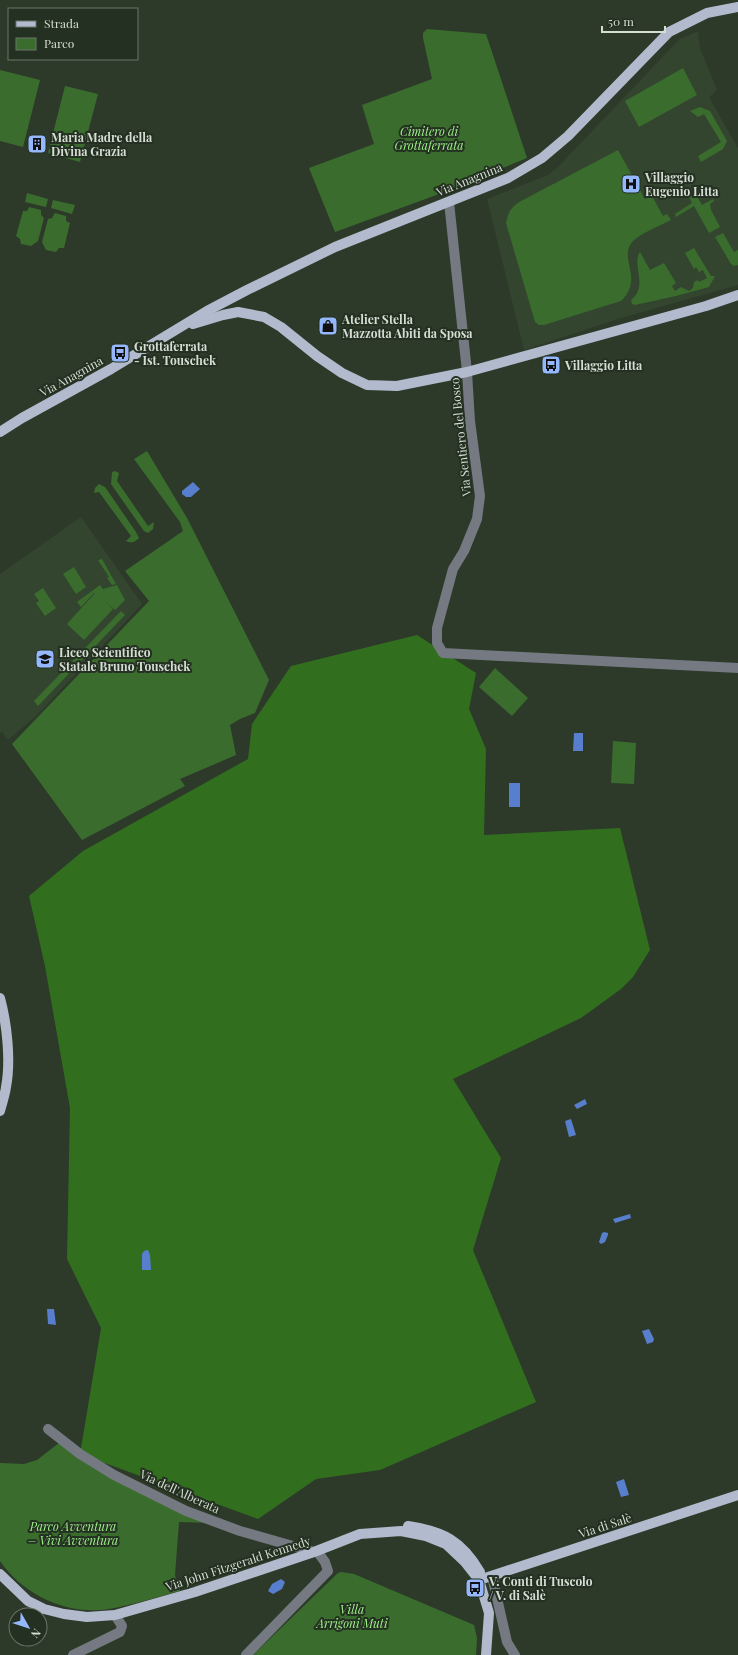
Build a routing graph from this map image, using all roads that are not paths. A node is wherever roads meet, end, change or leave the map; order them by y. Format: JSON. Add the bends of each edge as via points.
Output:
{"nodes":[{"id":1,"x":738,"y":7,"type":"edge"},
{"id":2,"x":449,"y":202,"type":"junction"},
{"id":3,"x":247,"y":290,"type":"junction"},
{"id":4,"x":738,"y":295,"type":"edge"},
{"id":5,"x":238,"y":312,"type":"junction"},
{"id":6,"x":176,"y":330,"type":"junction"},
{"id":7,"x":467,"y":372,"type":"junction"},
{"id":8,"x":0,"y":432,"type":"edge"},
{"id":9,"x":738,"y":668,"type":"edge"},
{"id":10,"x":0,"y":998,"type":"edge"},
{"id":11,"x":0,"y":1112,"type":"edge"},
{"id":12,"x":48,"y":1429,"type":"dead end"},
{"id":13,"x":738,"y":1495,"type":"edge"},
{"id":14,"x":315,"y":1551,"type":"junction"},
{"id":15,"x":0,"y":1574,"type":"edge"},
{"id":16,"x":485,"y":1578,"type":"junction"},
{"id":17,"x":115,"y":1615,"type":"junction"},
{"id":18,"x":73,"y":1655,"type":"edge"},
{"id":19,"x":246,"y":1655,"type":"edge"},
{"id":20,"x":486,"y":1655,"type":"edge"},
{"id":21,"x":515,"y":1655,"type":"edge"}],
"edges":[{"from":1,"to":2,"type":"main road","name":"Via Anagnina","via":[[707,14],[669,32],[568,136],[542,158],[508,178]]},
{"from":2,"to":3,"type":"main road","name":"Via Anagnina","via":[[335,247]]},
{"from":2,"to":7,"type":"street","name":"Via Sentiero del Bosco"},
{"from":3,"to":5,"type":"main road","via":[[238,302]]},
{"from":3,"to":6,"type":"main road","name":"Via Anagnina"},
{"from":4,"to":7,"type":"main road","name":"Via Anagnina"},
{"from":5,"to":6,"type":"main road","name":"Via Anagnina"},
{"from":5,"to":7,"type":"main road","name":"Via Anagnina","via":[[264,318],[276,324],[342,373],[367,385],[397,386]]},
{"from":6,"to":8,"type":"main road","name":"Via Anagnina"},
{"from":7,"to":9,"type":"street","name":"Via Sentiero del Bosco","via":[[470,420],[480,496],[477,519],[464,551],[453,568],[437,628],[437,643],[443,653]]},
{"from":10,"to":11,"type":"main road","via":[[6,1026],[8,1060],[7,1086]]},
{"from":12,"to":14,"type":"street","name":"Via dell'Alberata","via":[[80,1454],[108,1471],[186,1511],[240,1531]]},
{"from":13,"to":16,"type":"main road","name":"Via di Salè"},
{"from":14,"to":16,"type":"main road","name":"Via John Fitzgerald Kennedy","via":[[378,1527],[399,1524],[429,1529],[446,1536],[467,1552]]},
{"from":14,"to":17,"type":"main road","name":"Via John Fitzgerald Kennedy","via":[[195,1592]]},
{"from":14,"to":19,"type":"street","via":[[325,1562],[328,1571]]},
{"from":15,"to":17,"type":"main road","name":"Via John Fitzgerald Kennedy","via":[[28,1601],[44,1609],[87,1617]]},
{"from":16,"to":20,"type":"main road","name":"Via John Fitzgerald Kennedy","via":[[489,1599]]},
{"from":16,"to":21,"type":"street","via":[[507,1642]]},
{"from":17,"to":18,"type":"street","via":[[122,1626],[120,1632]]}]}
